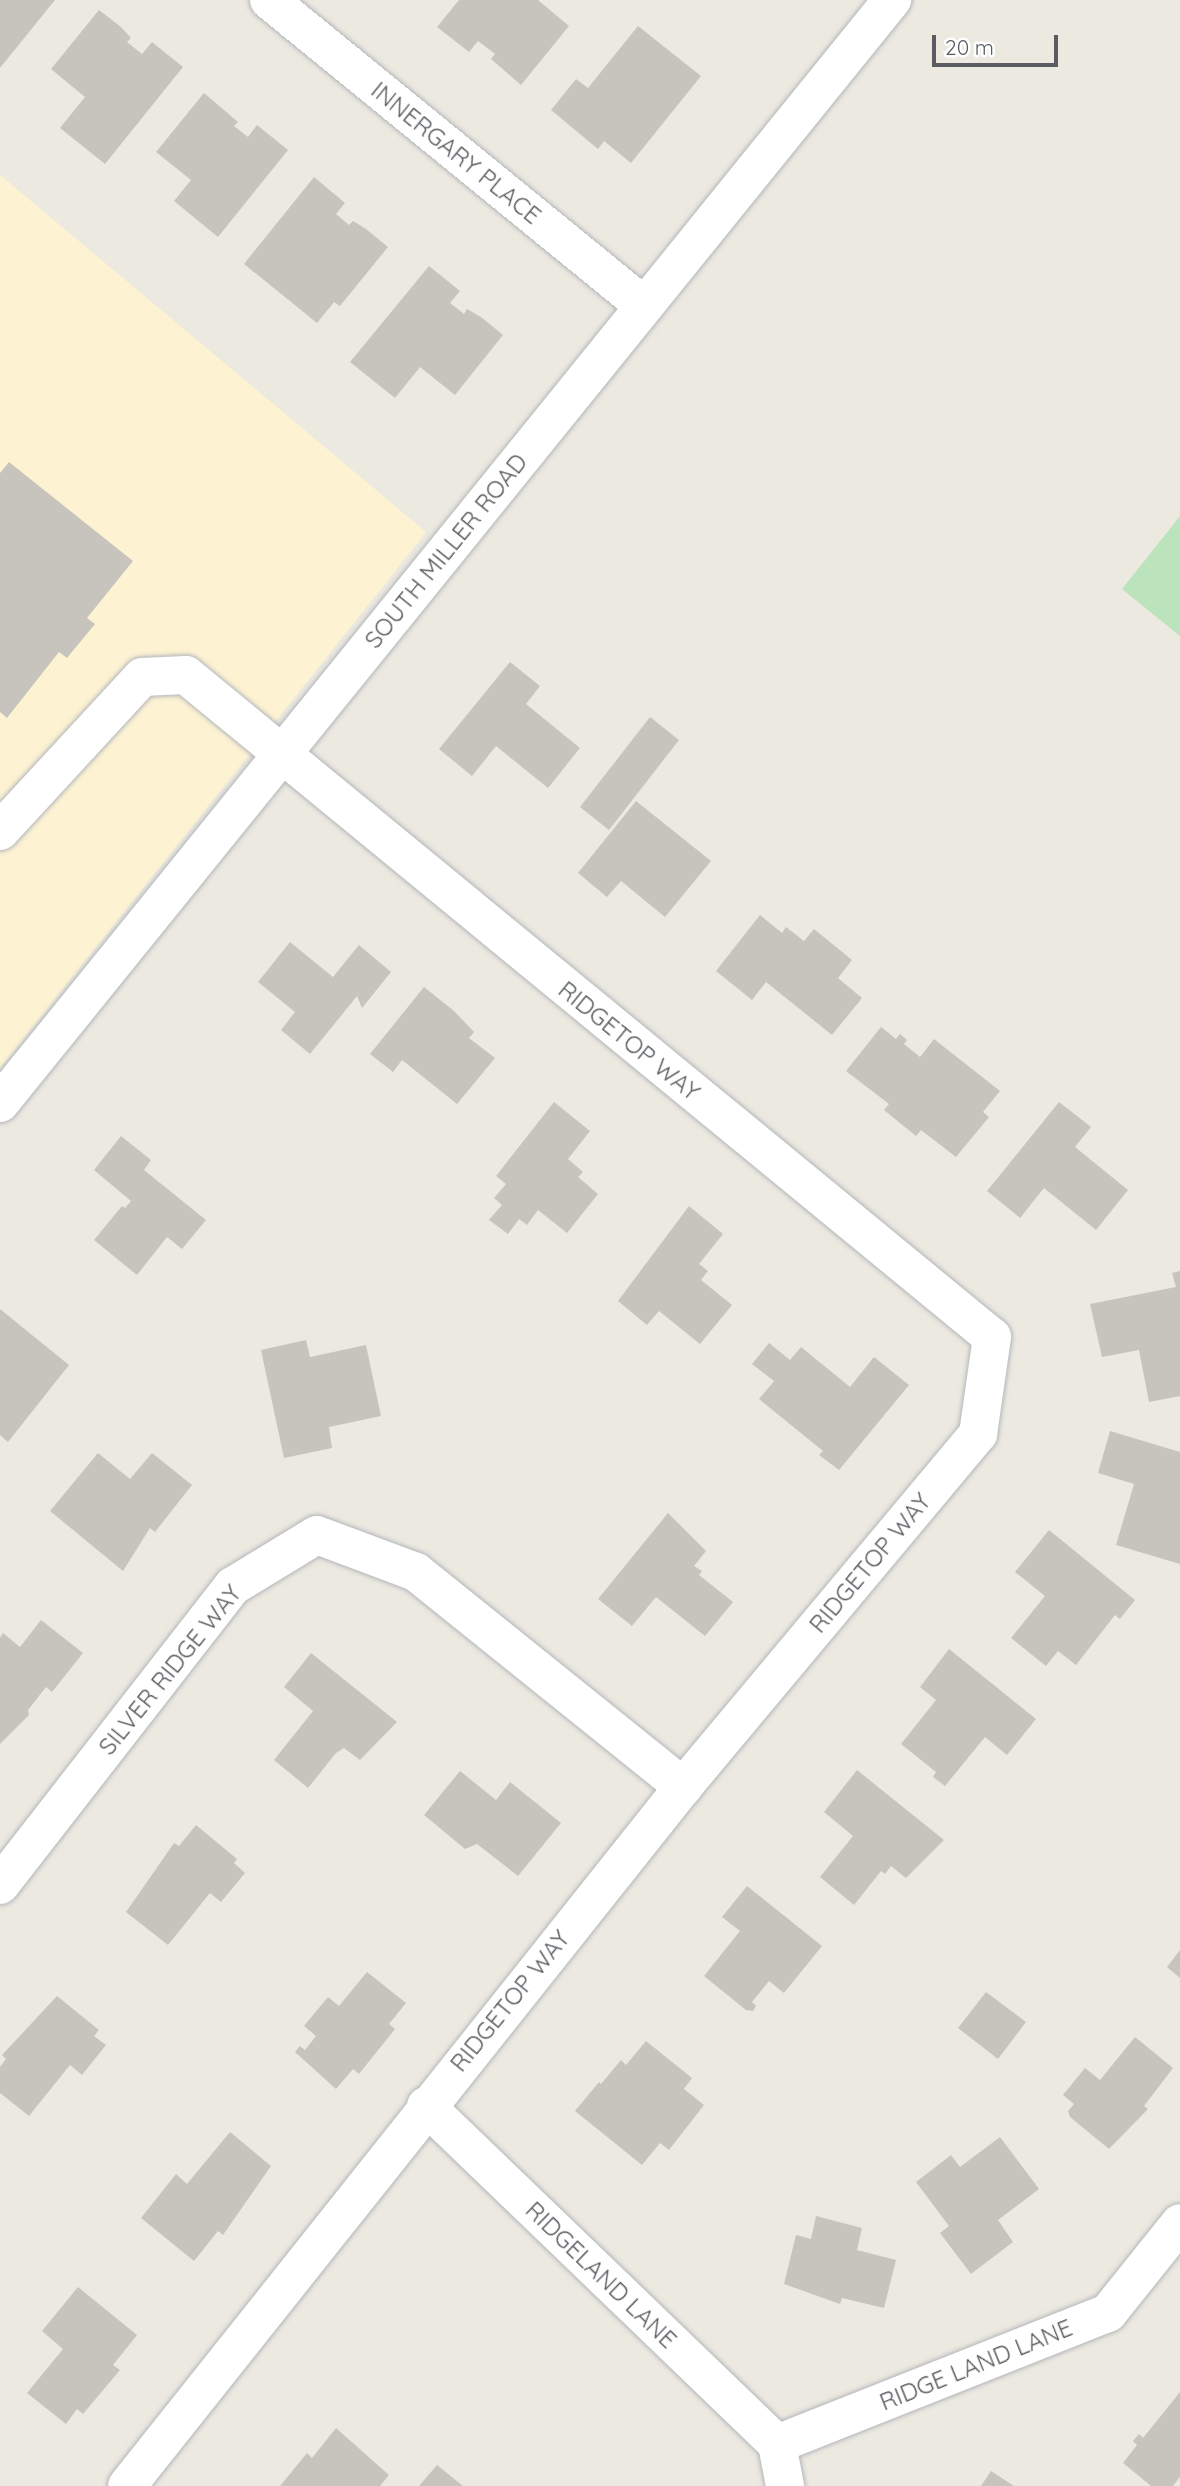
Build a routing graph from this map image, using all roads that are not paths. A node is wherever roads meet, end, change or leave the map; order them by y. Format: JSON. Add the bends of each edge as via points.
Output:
{"nodes":[{"id":1,"x":269,"y":0,"type":"edge"},
{"id":2,"x":892,"y":0,"type":"edge"},
{"id":3,"x":644,"y":306,"type":"junction"},
{"id":4,"x":281,"y":756,"type":"junction"},
{"id":5,"x":0,"y":831,"type":"edge"},
{"id":6,"x":0,"y":1103,"type":"edge"},
{"id":7,"x":683,"y":1787,"type":"junction"},
{"id":8,"x":0,"y":1885,"type":"edge"},
{"id":9,"x":426,"y":2106,"type":"junction"},
{"id":10,"x":1180,"y":2224,"type":"edge"},
{"id":11,"x":777,"y":2444,"type":"junction"},
{"id":12,"x":127,"y":2486,"type":"edge"},
{"id":13,"x":785,"y":2486,"type":"edge"}],
"edges":[{"from":1,"to":3,"type":"street","name":"INNERGARY PLACE"},
{"from":2,"to":3,"type":"street","name":"SOUTH MILLER ROAD"},
{"from":3,"to":4,"type":"street","name":"SOUTH MILLER ROAD"},
{"from":4,"to":5,"type":"street","via":[[186,675],[142,677]]},
{"from":4,"to":6,"type":"street","name":"SOUTH MILLER ROAD"},
{"from":4,"to":7,"type":"street","name":"RIDGETOP WAY","via":[[992,1338],[978,1434]]},
{"from":7,"to":8,"type":"street","name":"SILVER RIDGE WAY","via":[[416,1572],[317,1535],[233,1586]]},
{"from":7,"to":9,"type":"street","name":"RIDGETOP WAY"},
{"from":9,"to":11,"type":"street","name":"RIDGELAND LANE"},
{"from":9,"to":12,"type":"street","name":"RIDGETOP WAY"},
{"from":10,"to":11,"type":"street","name":"RIDGE LAND LANE","via":[[1108,2313]]},
{"from":11,"to":13,"type":"street"}]}
